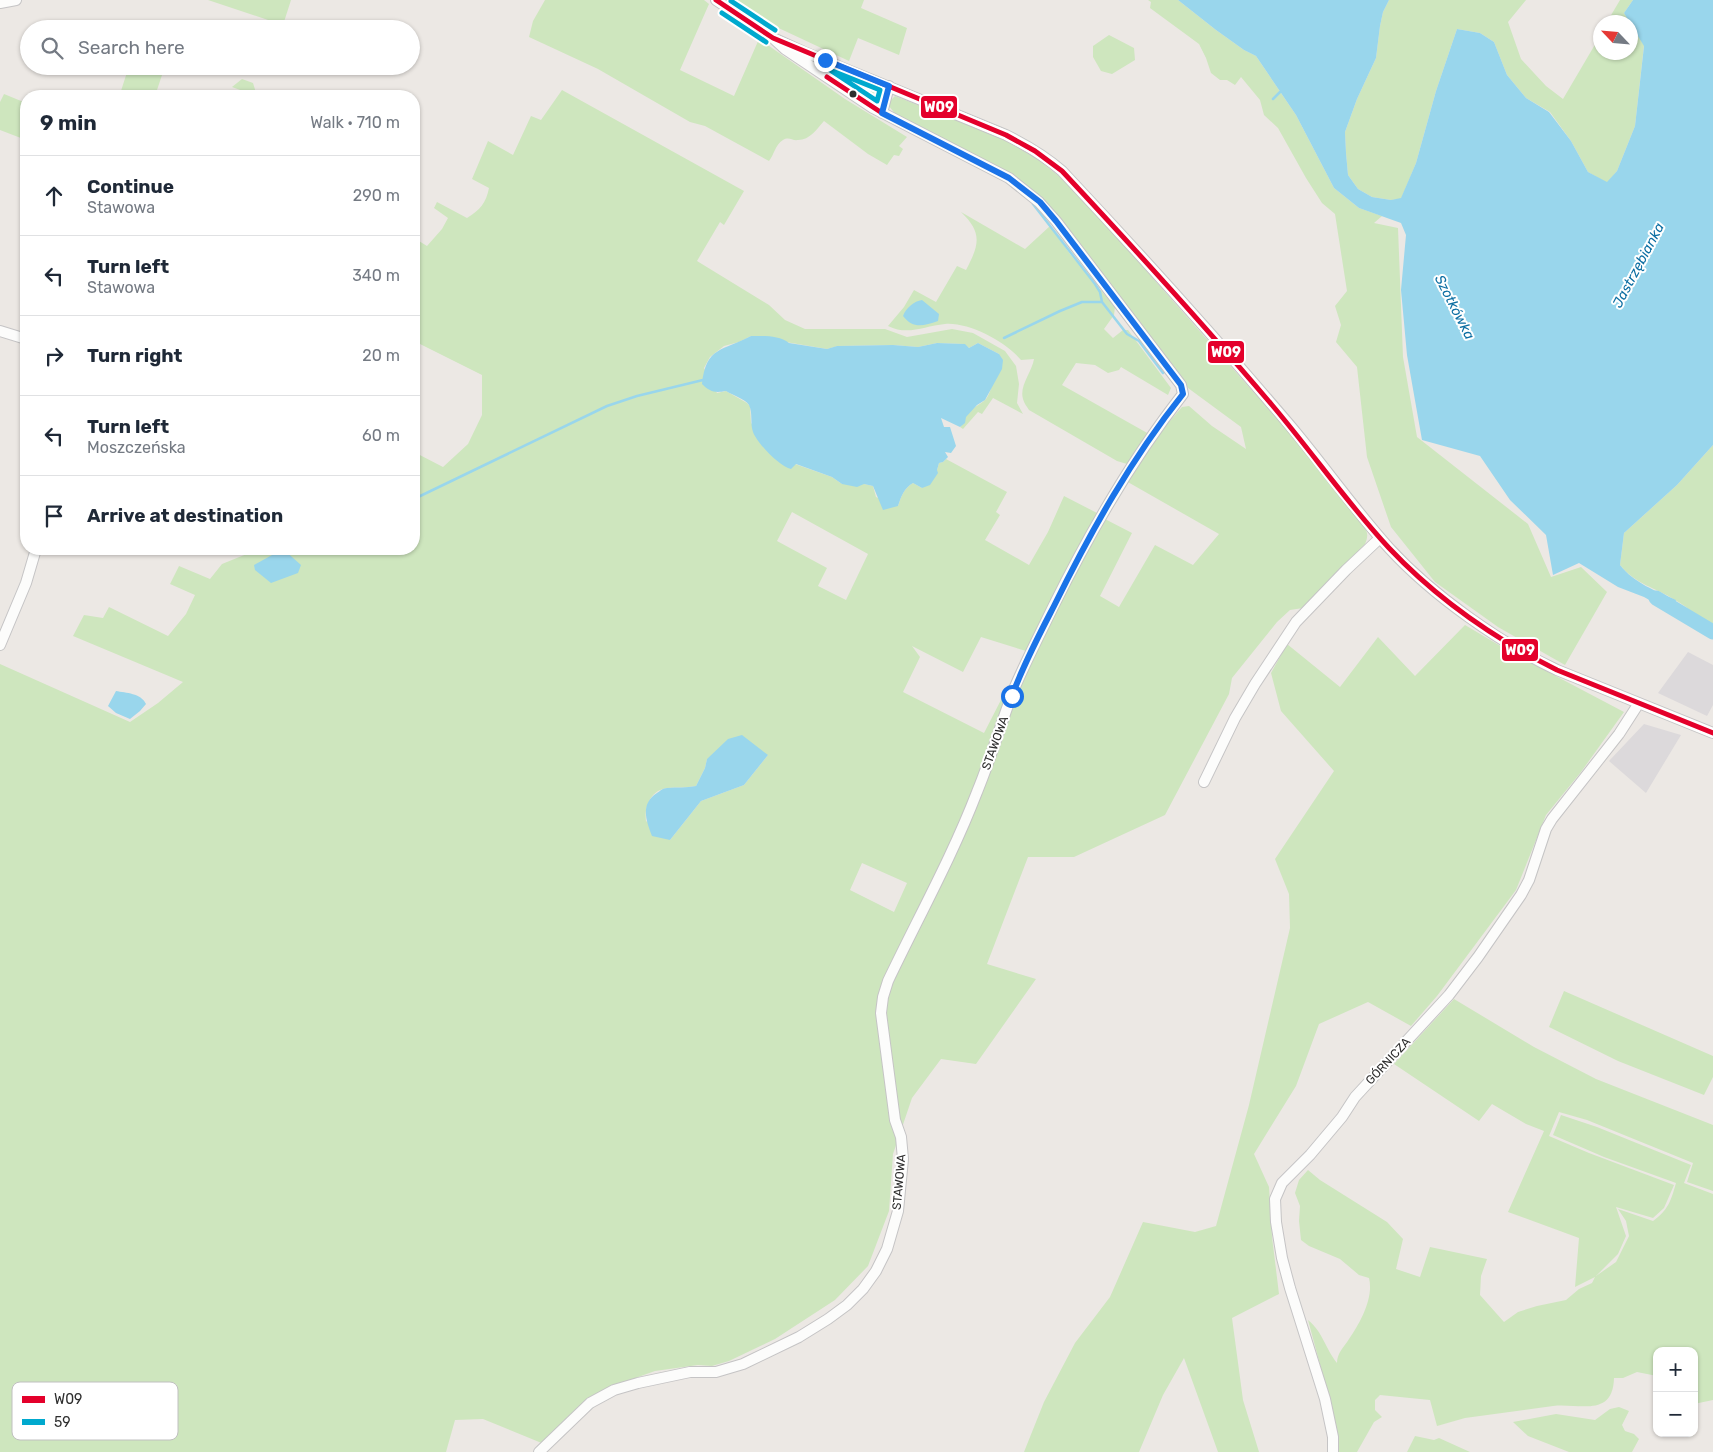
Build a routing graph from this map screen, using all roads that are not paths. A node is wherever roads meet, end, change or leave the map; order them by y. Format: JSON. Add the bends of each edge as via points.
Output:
{"nodes":[{"id":1,"x":16,"y":0,"type":"edge"},
{"id":2,"x":716,"y":0,"type":"edge"},
{"id":3,"x":0,"y":3,"type":"edge"},
{"id":4,"x":774,"y":38,"type":"junction"},
{"id":5,"x":889,"y":86,"type":"junction"},
{"id":6,"x":882,"y":113,"type":"junction"},
{"id":7,"x":0,"y":331,"type":"edge"},
{"id":8,"x":20,"y":337,"type":"edge"},
{"id":9,"x":1380,"y":538,"type":"junction"},
{"id":10,"x":34,"y":555,"type":"edge"},
{"id":11,"x":0,"y":645,"type":"edge"},
{"id":12,"x":1640,"y":703,"type":"junction"},
{"id":13,"x":1713,"y":733,"type":"edge"},
{"id":14,"x":1204,"y":782,"type":"dead end"},
{"id":15,"x":539,"y":1452,"type":"edge"},
{"id":16,"x":1334,"y":1452,"type":"edge"}],
"edges":[{"from":1,"to":3,"type":"street"},
{"from":2,"to":4,"type":"street"},
{"from":4,"to":5,"type":"street"},
{"from":4,"to":6,"type":"street","name":"STAWOWA","via":[[785,49]]},
{"from":5,"to":6,"type":"street"},
{"from":5,"to":9,"type":"street","via":[[1006,135],[1062,171],[1147,262],[1287,422]]},
{"from":6,"to":15,"type":"street","name":"STAWOWA","via":[[1009,178],[1040,202],[1181,385],[1183,394],[1128,470],[1066,582],[1015,688],[958,836],[888,981],[881,1013],[895,1120],[904,1159],[898,1211],[888,1249],[876,1271],[846,1305],[798,1337],[743,1364],[716,1372],[690,1372],[614,1390],[590,1403]]},
{"from":7,"to":8,"type":"street"},
{"from":9,"to":12,"type":"street","via":[[1444,598],[1520,651],[1557,670]]},
{"from":9,"to":14,"type":"street","via":[[1296,622],[1254,684]]},
{"from":10,"to":11,"type":"street"},
{"from":12,"to":13,"type":"street"},
{"from":12,"to":16,"type":"street","name":"GÓRNICZA","via":[[1552,819],[1521,895],[1478,957],[1449,995],[1355,1097],[1310,1155],[1282,1183],[1275,1199],[1282,1258],[1325,1399]]}]}
